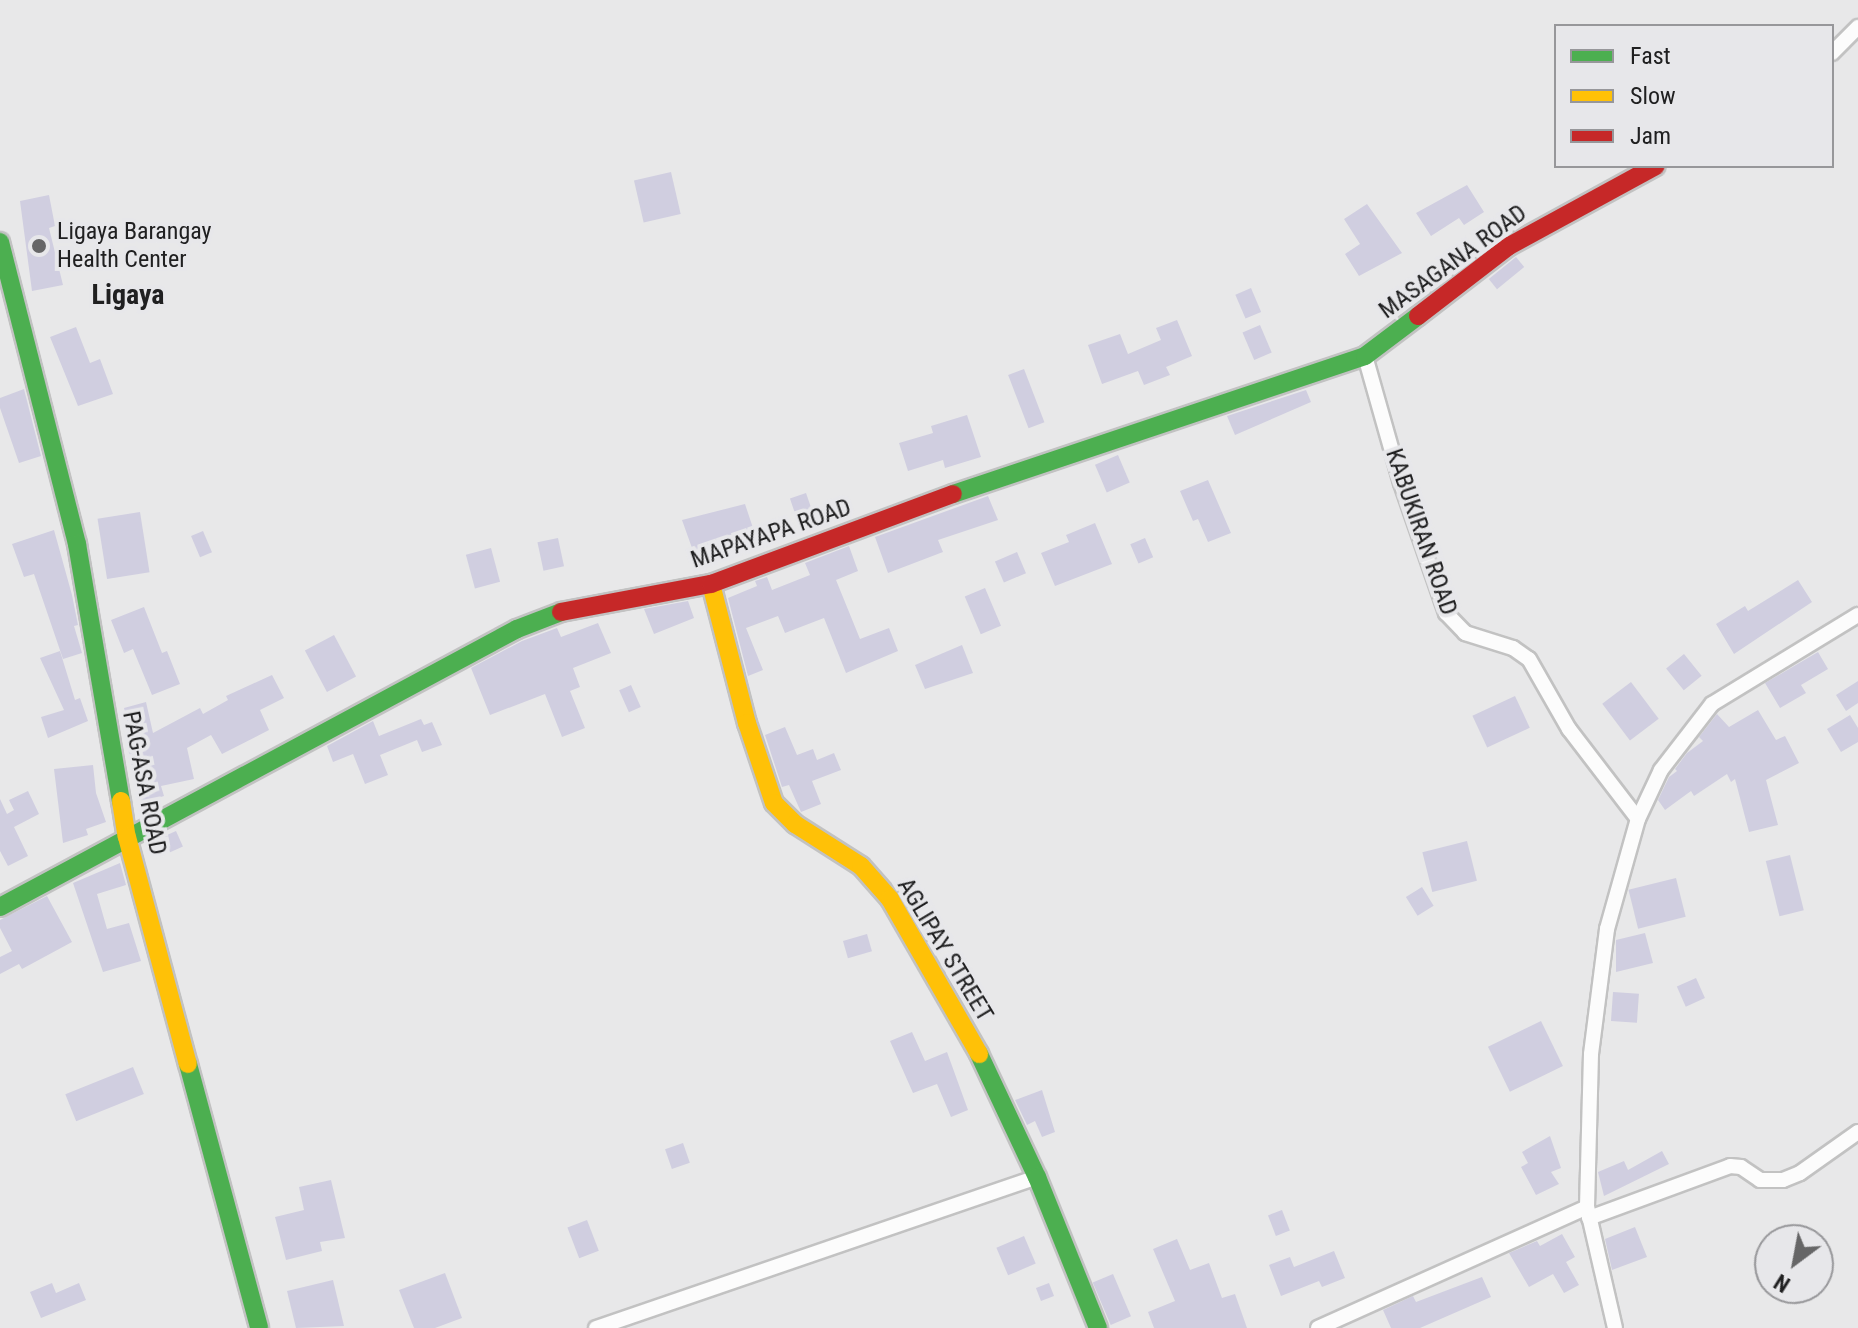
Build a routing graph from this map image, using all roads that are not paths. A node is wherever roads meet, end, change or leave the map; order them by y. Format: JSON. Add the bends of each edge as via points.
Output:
{"nodes":[{"id":1,"x":1858,"y":27,"type":"edge"},
{"id":2,"x":1834,"y":51,"type":"edge"},
{"id":3,"x":1652,"y":168,"type":"edge"},
{"id":4,"x":0,"y":242,"type":"edge"},
{"id":5,"x":1365,"y":356,"type":"junction"},
{"id":6,"x":711,"y":584,"type":"junction"},
{"id":7,"x":1857,"y":619,"type":"edge"},
{"id":8,"x":1638,"y":819,"type":"junction"},
{"id":9,"x":127,"y":837,"type":"junction"},
{"id":10,"x":0,"y":907,"type":"edge"},
{"id":11,"x":1858,"y":1132,"type":"edge"},
{"id":12,"x":1037,"y":1177,"type":"junction"},
{"id":13,"x":1588,"y":1213,"type":"junction"},
{"id":14,"x":259,"y":1328,"type":"edge"},
{"id":15,"x":596,"y":1328,"type":"edge"},
{"id":16,"x":1098,"y":1328,"type":"edge"},
{"id":17,"x":1318,"y":1328,"type":"edge"},
{"id":18,"x":1615,"y":1328,"type":"edge"}],
"edges":[{"from":1,"to":2,"type":"street"},
{"from":3,"to":5,"type":"street","name":"MASAGANA ROAD","via":[[1509,246]]},
{"from":4,"to":9,"type":"street","name":"PAG-ASA ROAD","via":[[77,544]]},
{"from":5,"to":6,"type":"street","name":"MAPAYAPA ROAD","via":[[946,496]]},
{"from":5,"to":8,"type":"street","name":"KABUKIRAN ROAD","via":[[1446,613],[1465,633],[1513,648],[1529,659],[1569,729]]},
{"from":6,"to":9,"type":"street","name":"MAPAYAPA ROAD","via":[[567,610],[517,629]]},
{"from":6,"to":12,"type":"street","name":"AGLIPAY STREET","via":[[774,803],[795,824],[861,866],[890,899],[975,1045]]},
{"from":7,"to":8,"type":"street","via":[[1712,704],[1661,770]]},
{"from":8,"to":13,"type":"street","via":[[1607,929],[1591,1054]]},
{"from":9,"to":10,"type":"street","name":"MAPAYAPA ROAD"},
{"from":9,"to":14,"type":"street","name":"PAG-ASA ROAD"},
{"from":11,"to":13,"type":"street","via":[[1783,1180],[1760,1180],[1730,1166],[1676,1189]]},
{"from":12,"to":15,"type":"street"},
{"from":12,"to":16,"type":"street","name":"AGLIPAY STREET"},
{"from":13,"to":17,"type":"street"},
{"from":13,"to":18,"type":"street"}]}
